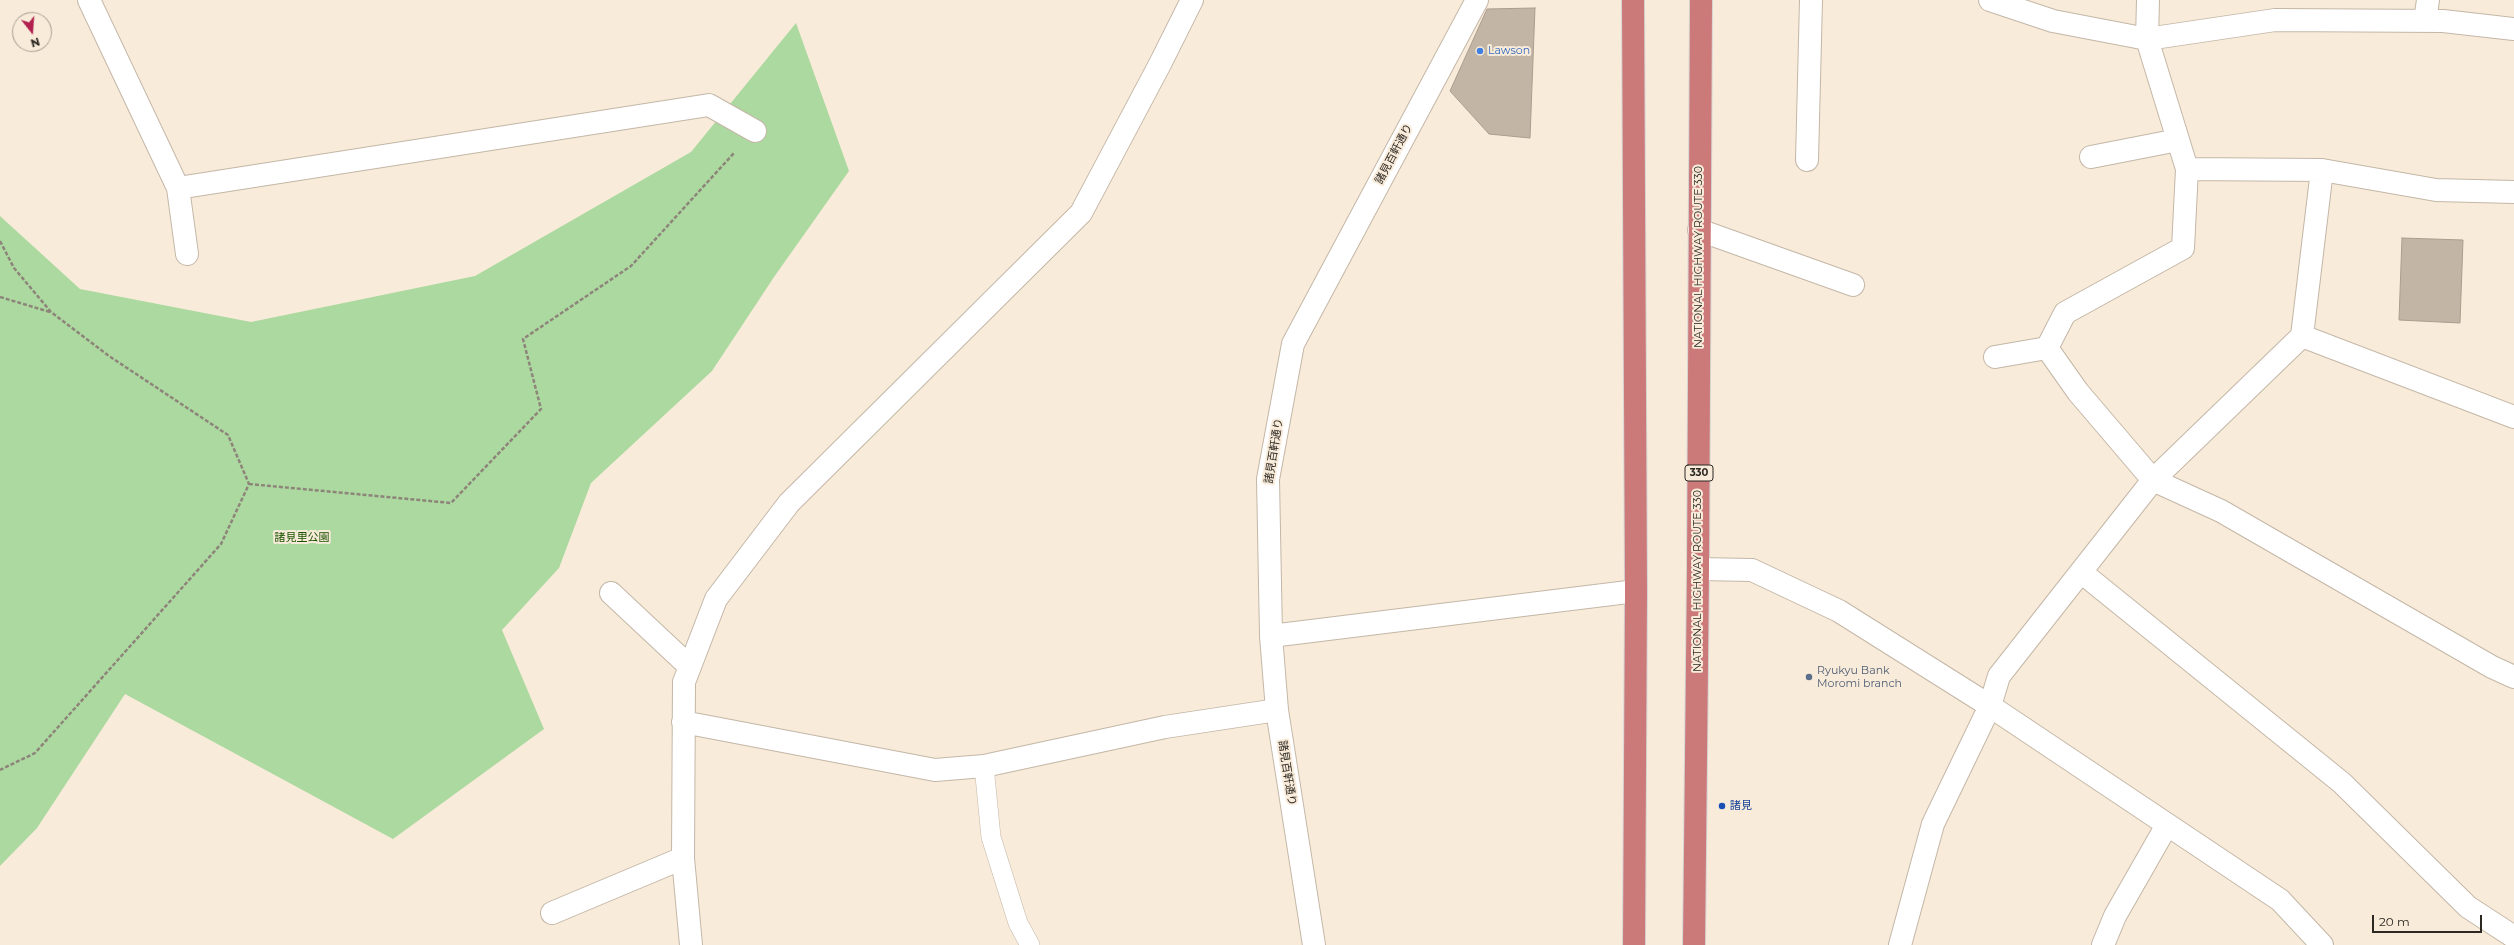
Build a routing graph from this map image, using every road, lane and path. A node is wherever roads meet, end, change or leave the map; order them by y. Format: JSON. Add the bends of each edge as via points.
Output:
{"nodes":[{"id":1,"x":90,"y":0,"type":"edge"},
{"id":2,"x":1192,"y":0,"type":"edge"},
{"id":3,"x":1476,"y":0,"type":"edge"},
{"id":4,"x":1633,"y":0,"type":"edge"},
{"id":5,"x":1701,"y":0,"type":"edge"},
{"id":6,"x":1811,"y":0,"type":"edge"},
{"id":7,"x":1990,"y":0,"type":"edge"},
{"id":8,"x":2148,"y":0,"type":"edge"},
{"id":9,"x":2427,"y":10,"type":"edge"},
{"id":10,"x":2514,"y":30,"type":"edge"},
{"id":11,"x":2147,"y":38,"type":"junction"},
{"id":12,"x":755,"y":131,"type":"joint"},
{"id":13,"x":2178,"y":140,"type":"junction"},
{"id":14,"x":2091,"y":157,"type":"dead end"},
{"id":15,"x":1807,"y":160,"type":"dead end"},
{"id":16,"x":2187,"y":169,"type":"junction"},
{"id":17,"x":2322,"y":170,"type":"junction"},
{"id":18,"x":178,"y":188,"type":"junction"},
{"id":19,"x":2514,"y":192,"type":"edge"},
{"id":20,"x":1699,"y":230,"type":"junction"},
{"id":21,"x":0,"y":241,"type":"edge"},
{"id":22,"x":187,"y":254,"type":"dead end"},
{"id":23,"x":1853,"y":285,"type":"dead end"},
{"id":24,"x":0,"y":297,"type":"edge"},
{"id":25,"x":51,"y":312,"type":"junction"},
{"id":26,"x":2302,"y":336,"type":"junction"},
{"id":27,"x":2047,"y":348,"type":"junction"},
{"id":28,"x":1995,"y":357,"type":"dead end"},
{"id":29,"x":2514,"y":417,"type":"edge"},
{"id":30,"x":2153,"y":480,"type":"junction"},
{"id":31,"x":249,"y":484,"type":"junction"},
{"id":32,"x":1698,"y":569,"type":"junction"},
{"id":33,"x":2081,"y":572,"type":"junction"},
{"id":34,"x":1636,"y":591,"type":"junction"},
{"id":35,"x":611,"y":593,"type":"dead end"},
{"id":36,"x":1271,"y":636,"type":"junction"},
{"id":37,"x":690,"y":667,"type":"junction"},
{"id":38,"x":2514,"y":677,"type":"edge"},
{"id":39,"x":1990,"y":706,"type":"junction"},
{"id":40,"x":1277,"y":710,"type":"junction"},
{"id":41,"x":684,"y":722,"type":"junction"},
{"id":42,"x":984,"y":766,"type":"junction"},
{"id":43,"x":0,"y":770,"type":"edge"},
{"id":44,"x":2167,"y":825,"type":"junction"},
{"id":45,"x":683,"y":858,"type":"junction"},
{"id":46,"x":552,"y":913,"type":"dead end"},
{"id":47,"x":2514,"y":937,"type":"edge"},
{"id":48,"x":692,"y":945,"type":"edge"},
{"id":49,"x":1030,"y":945,"type":"edge"},
{"id":50,"x":1314,"y":945,"type":"edge"},
{"id":51,"x":1634,"y":945,"type":"edge"},
{"id":52,"x":1694,"y":945,"type":"edge"},
{"id":53,"x":1900,"y":945,"type":"edge"},
{"id":54,"x":2103,"y":945,"type":"edge"},
{"id":55,"x":2322,"y":945,"type":"edge"}],
"edges":[{"from":1,"to":18,"type":"street"},
{"from":2,"to":37,"type":"street","via":[[1081,213],[789,503],[716,599]]},
{"from":3,"to":36,"type":"street","name":"諸見百軒通り","via":[[1292,344],[1268,479]]},
{"from":4,"to":34,"type":"highway"},
{"from":5,"to":20,"type":"highway","name":"NATIONAL HIGHWAY ROUTE 330","number":"330"},
{"from":6,"to":15,"type":"street"},
{"from":7,"to":11,"type":"street","via":[[2053,21]]},
{"from":8,"to":11,"type":"street"},
{"from":9,"to":10,"type":"street"},
{"from":9,"to":11,"type":"street","via":[[2275,20]]},
{"from":11,"to":13,"type":"street"},
{"from":12,"to":18,"type":"street","via":[[709,105]]},
{"from":12,"to":31,"type":"path","via":[[631,266],[523,340],[541,409],[451,503]]},
{"from":13,"to":14,"type":"street"},
{"from":13,"to":16,"type":"street"},
{"from":16,"to":17,"type":"street"},
{"from":16,"to":27,"type":"street","via":[[2183,248],[2065,313]]},
{"from":17,"to":19,"type":"street","via":[[2436,190]]},
{"from":17,"to":26,"type":"street"},
{"from":18,"to":22,"type":"street"},
{"from":20,"to":23,"type":"street"},
{"from":20,"to":32,"type":"highway","name":"NATIONAL HIGHWAY ROUTE 330","number":"330"},
{"from":21,"to":25,"type":"path","via":[[14,268]]},
{"from":24,"to":25,"type":"path"},
{"from":25,"to":31,"type":"path","via":[[109,356],[228,435]]},
{"from":26,"to":29,"type":"street"},
{"from":26,"to":30,"type":"street"},
{"from":27,"to":28,"type":"street"},
{"from":27,"to":30,"type":"street","via":[[2078,392]]},
{"from":30,"to":33,"type":"street"},
{"from":30,"to":38,"type":"street","via":[[2221,511],[2492,667]]},
{"from":31,"to":43,"type":"path","via":[[216,550],[35,754]]},
{"from":32,"to":39,"type":"street","via":[[1752,570],[1839,612]]},
{"from":32,"to":52,"type":"highway","name":"NATIONAL HIGHWAY ROUTE 330","number":"330"},
{"from":33,"to":39,"type":"street","via":[[1999,676]]},
{"from":33,"to":47,"type":"street","via":[[2342,783],[2468,907]]},
{"from":34,"to":36,"type":"street"},
{"from":34,"to":51,"type":"highway"},
{"from":35,"to":37,"type":"street"},
{"from":36,"to":40,"type":"street","name":"諸見百軒通り"},
{"from":37,"to":41,"type":"street","via":[[684,682]]},
{"from":39,"to":44,"type":"street"},
{"from":39,"to":53,"type":"street","via":[[1933,824]]},
{"from":40,"to":42,"type":"street","via":[[1165,727]]},
{"from":40,"to":50,"type":"street","name":"諸見百軒通り"},
{"from":41,"to":42,"type":"street","via":[[935,770]]},
{"from":41,"to":45,"type":"street"},
{"from":42,"to":49,"type":"lane","via":[[991,837],[1018,923]]},
{"from":44,"to":54,"type":"street","via":[[2115,916]]},
{"from":44,"to":55,"type":"street","via":[[2280,900]]},
{"from":45,"to":46,"type":"street"},
{"from":45,"to":48,"type":"street"}]}
